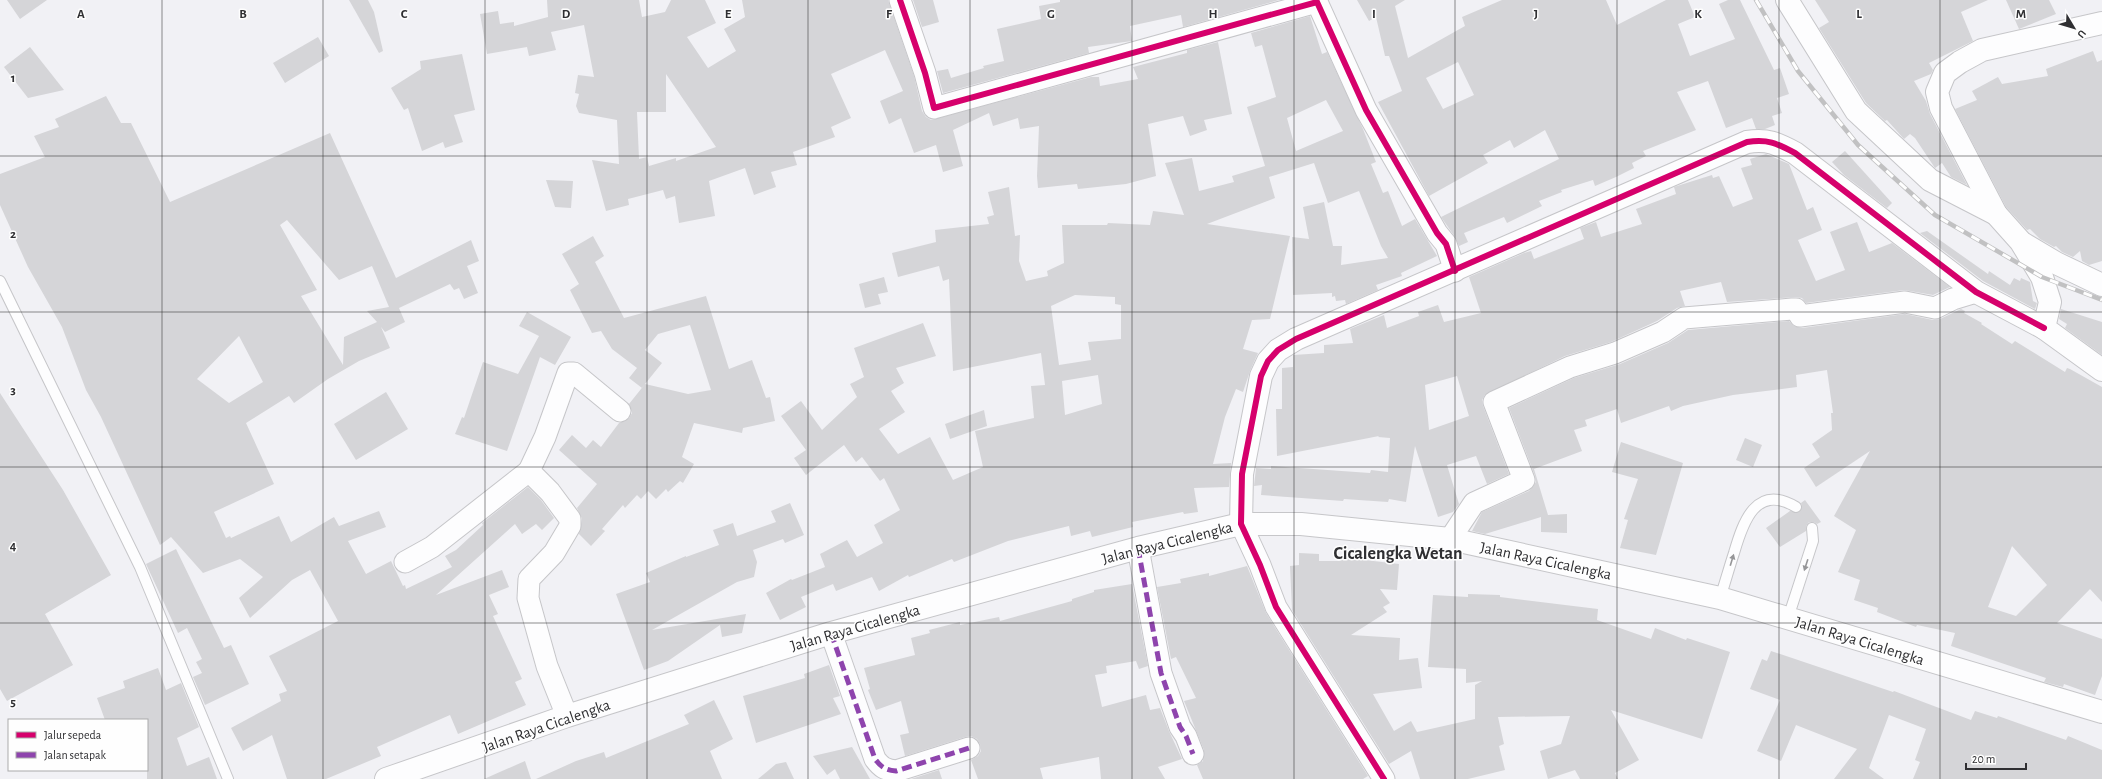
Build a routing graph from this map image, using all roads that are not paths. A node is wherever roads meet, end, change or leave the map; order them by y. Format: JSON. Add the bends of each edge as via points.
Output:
{"nodes":[{"id":1,"x":900,"y":0,"type":"edge"},
{"id":2,"x":1787,"y":0,"type":"edge"},
{"id":3,"x":2102,"y":23,"type":"edge"},
{"id":4,"x":1996,"y":214,"type":"junction"},
{"id":5,"x":2020,"y":242,"type":"junction"},
{"id":6,"x":1455,"y":271,"type":"junction"},
{"id":7,"x":0,"y":281,"type":"edge"},
{"id":8,"x":2102,"y":285,"type":"edge"},
{"id":9,"x":1976,"y":292,"type":"junction"},
{"id":10,"x":2044,"y":328,"type":"junction"},
{"id":11,"x":2102,"y":370,"type":"edge"},
{"id":12,"x":620,"y":411,"type":"dead end"},
{"id":13,"x":529,"y":471,"type":"junction"},
{"id":14,"x":1796,"y":507,"type":"dead end"},
{"id":15,"x":1242,"y":524,"type":"junction"},
{"id":16,"x":1812,"y":528,"type":"dead end"},
{"id":17,"x":1450,"y":539,"type":"junction"},
{"id":18,"x":1138,"y":548,"type":"junction"},
{"id":19,"x":405,"y":562,"type":"dead end"},
{"id":20,"x":1720,"y":598,"type":"junction"},
{"id":21,"x":1788,"y":618,"type":"junction"},
{"id":22,"x":830,"y":633,"type":"junction"},
{"id":23,"x":2102,"y":712,"type":"edge"},
{"id":24,"x":567,"y":716,"type":"junction"},
{"id":25,"x":969,"y":748,"type":"dead end"},
{"id":26,"x":1194,"y":754,"type":"dead end"},
{"id":27,"x":228,"y":779,"type":"edge"},
{"id":28,"x":386,"y":779,"type":"edge"},
{"id":29,"x":1384,"y":779,"type":"edge"}],
"edges":[{"from":1,"to":6,"type":"street","via":[[934,108],[1317,2],[1366,110],[1437,233],[1446,244]]},
{"from":2,"to":4,"type":"street","via":[[1856,111],[1930,180]]},
{"from":3,"to":4,"type":"street","via":[[1982,50],[1960,62],[1946,73],[1940,82],[1937,92],[1941,108]]},
{"from":4,"to":5,"type":"street"},
{"from":5,"to":8,"type":"street","via":[[2056,264]]},
{"from":5,"to":10,"type":"street","via":[[2042,277],[2050,302]]},
{"from":6,"to":9,"type":"street","via":[[1747,142],[1763,140],[1776,143],[1795,153]]},
{"from":6,"to":15,"type":"street","via":[[1296,338],[1278,350],[1268,361],[1261,376],[1242,474]]},
{"from":7,"to":27,"type":"lane","via":[[140,567]]},
{"from":9,"to":10,"type":"street"},
{"from":9,"to":17,"type":"street","via":[[1934,308],[1905,302],[1800,316],[1796,309],[1792,309],[1684,318],[1663,332],[1615,353],[1570,367],[1494,402],[1524,480],[1474,503]]},
{"from":10,"to":11,"type":"street"},
{"from":12,"to":13,"type":"street","via":[[574,373],[568,373],[545,437]]},
{"from":13,"to":19,"type":"street","via":[[432,546]]},
{"from":13,"to":24,"type":"street","via":[[550,492],[570,519],[570,526],[554,553],[528,579],[528,598],[547,666]]},
{"from":20,"to":14,"type":"lane","one_way":true,"via":[[1742,528],[1749,514],[1761,502],[1775,499],[1784,500]]},
{"from":15,"to":17,"type":"street","name":"Jalan Raya Cicalengka","via":[[1301,524]]},
{"from":15,"to":18,"type":"street","name":"Jalan Raya Cicalengka"},
{"from":15,"to":29,"type":"street","via":[[1276,606]]},
{"from":16,"to":21,"type":"lane","one_way":true,"via":[[1813,541]]},
{"from":17,"to":20,"type":"street","name":"Jalan Raya Cicalengka"},
{"from":18,"to":22,"type":"street","name":"Jalan Raya Cicalengka"},
{"from":18,"to":26,"type":"street","via":[[1161,673],[1180,727]]},
{"from":20,"to":21,"type":"street","name":"Jalan Raya Cicalengka"},
{"from":21,"to":23,"type":"street","name":"Jalan Raya Cicalengka"},
{"from":22,"to":24,"type":"street","name":"Jalan Raya Cicalengka"},
{"from":22,"to":25,"type":"street","via":[[875,758],[881,767],[896,771]]},
{"from":24,"to":28,"type":"street","name":"Jalan Raya Cicalengka"}]}
